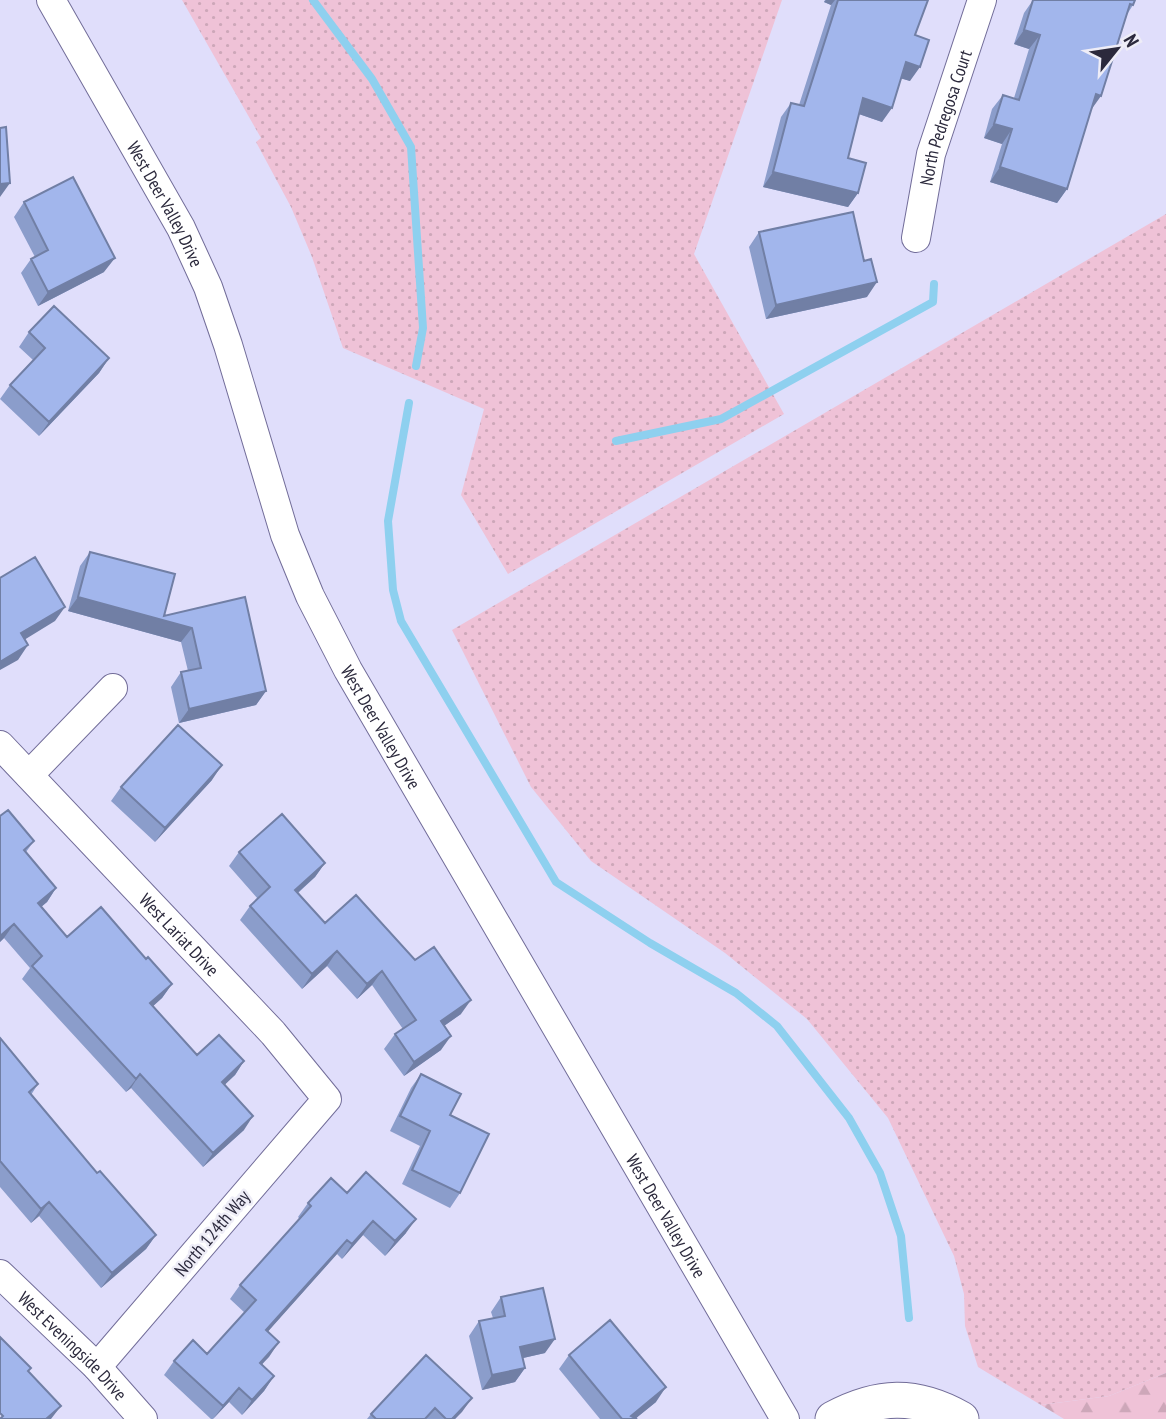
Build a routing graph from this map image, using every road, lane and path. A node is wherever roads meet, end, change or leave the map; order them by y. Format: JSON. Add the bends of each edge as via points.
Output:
{"nodes":[{"id":1,"x":51,"y":0,"type":"edge"},
{"id":2,"x":982,"y":0,"type":"edge"},
{"id":3,"x":916,"y":237,"type":"dead end"},
{"id":4,"x":113,"y":688,"type":"dead end"},
{"id":5,"x":0,"y":745,"type":"edge"},
{"id":6,"x":29,"y":775,"type":"junction"},
{"id":7,"x":327,"y":1098,"type":"joint"},
{"id":8,"x":0,"y":1274,"type":"edge"},
{"id":9,"x":97,"y":1367,"type":"junction"},
{"id":10,"x":144,"y":1419,"type":"edge"},
{"id":11,"x":786,"y":1419,"type":"edge"},
{"id":12,"x":833,"y":1419,"type":"edge"},
{"id":13,"x":961,"y":1419,"type":"edge"}],
"edges":[{"from":1,"to":11,"type":"street","name":"West Deer Valley Drive","via":[[181,228],[208,287],[285,535],[348,670]]},
{"from":2,"to":3,"type":"street","name":"North Pedregosa Court","via":[[931,153]]},
{"from":4,"to":6,"type":"street"},
{"from":5,"to":6,"type":"street","name":"West Lariat Drive"},
{"from":6,"to":7,"type":"street","name":"West Lariat Drive","via":[[273,1032]]},
{"from":7,"to":9,"type":"street","name":"North 124th Way"},
{"from":8,"to":9,"type":"street","name":"West Eveningside Drive"},
{"from":9,"to":10,"type":"street","name":"West Eveningside Drive"},
{"from":12,"to":13,"type":"main road","via":[[869,1403],[909,1400]]}]}
